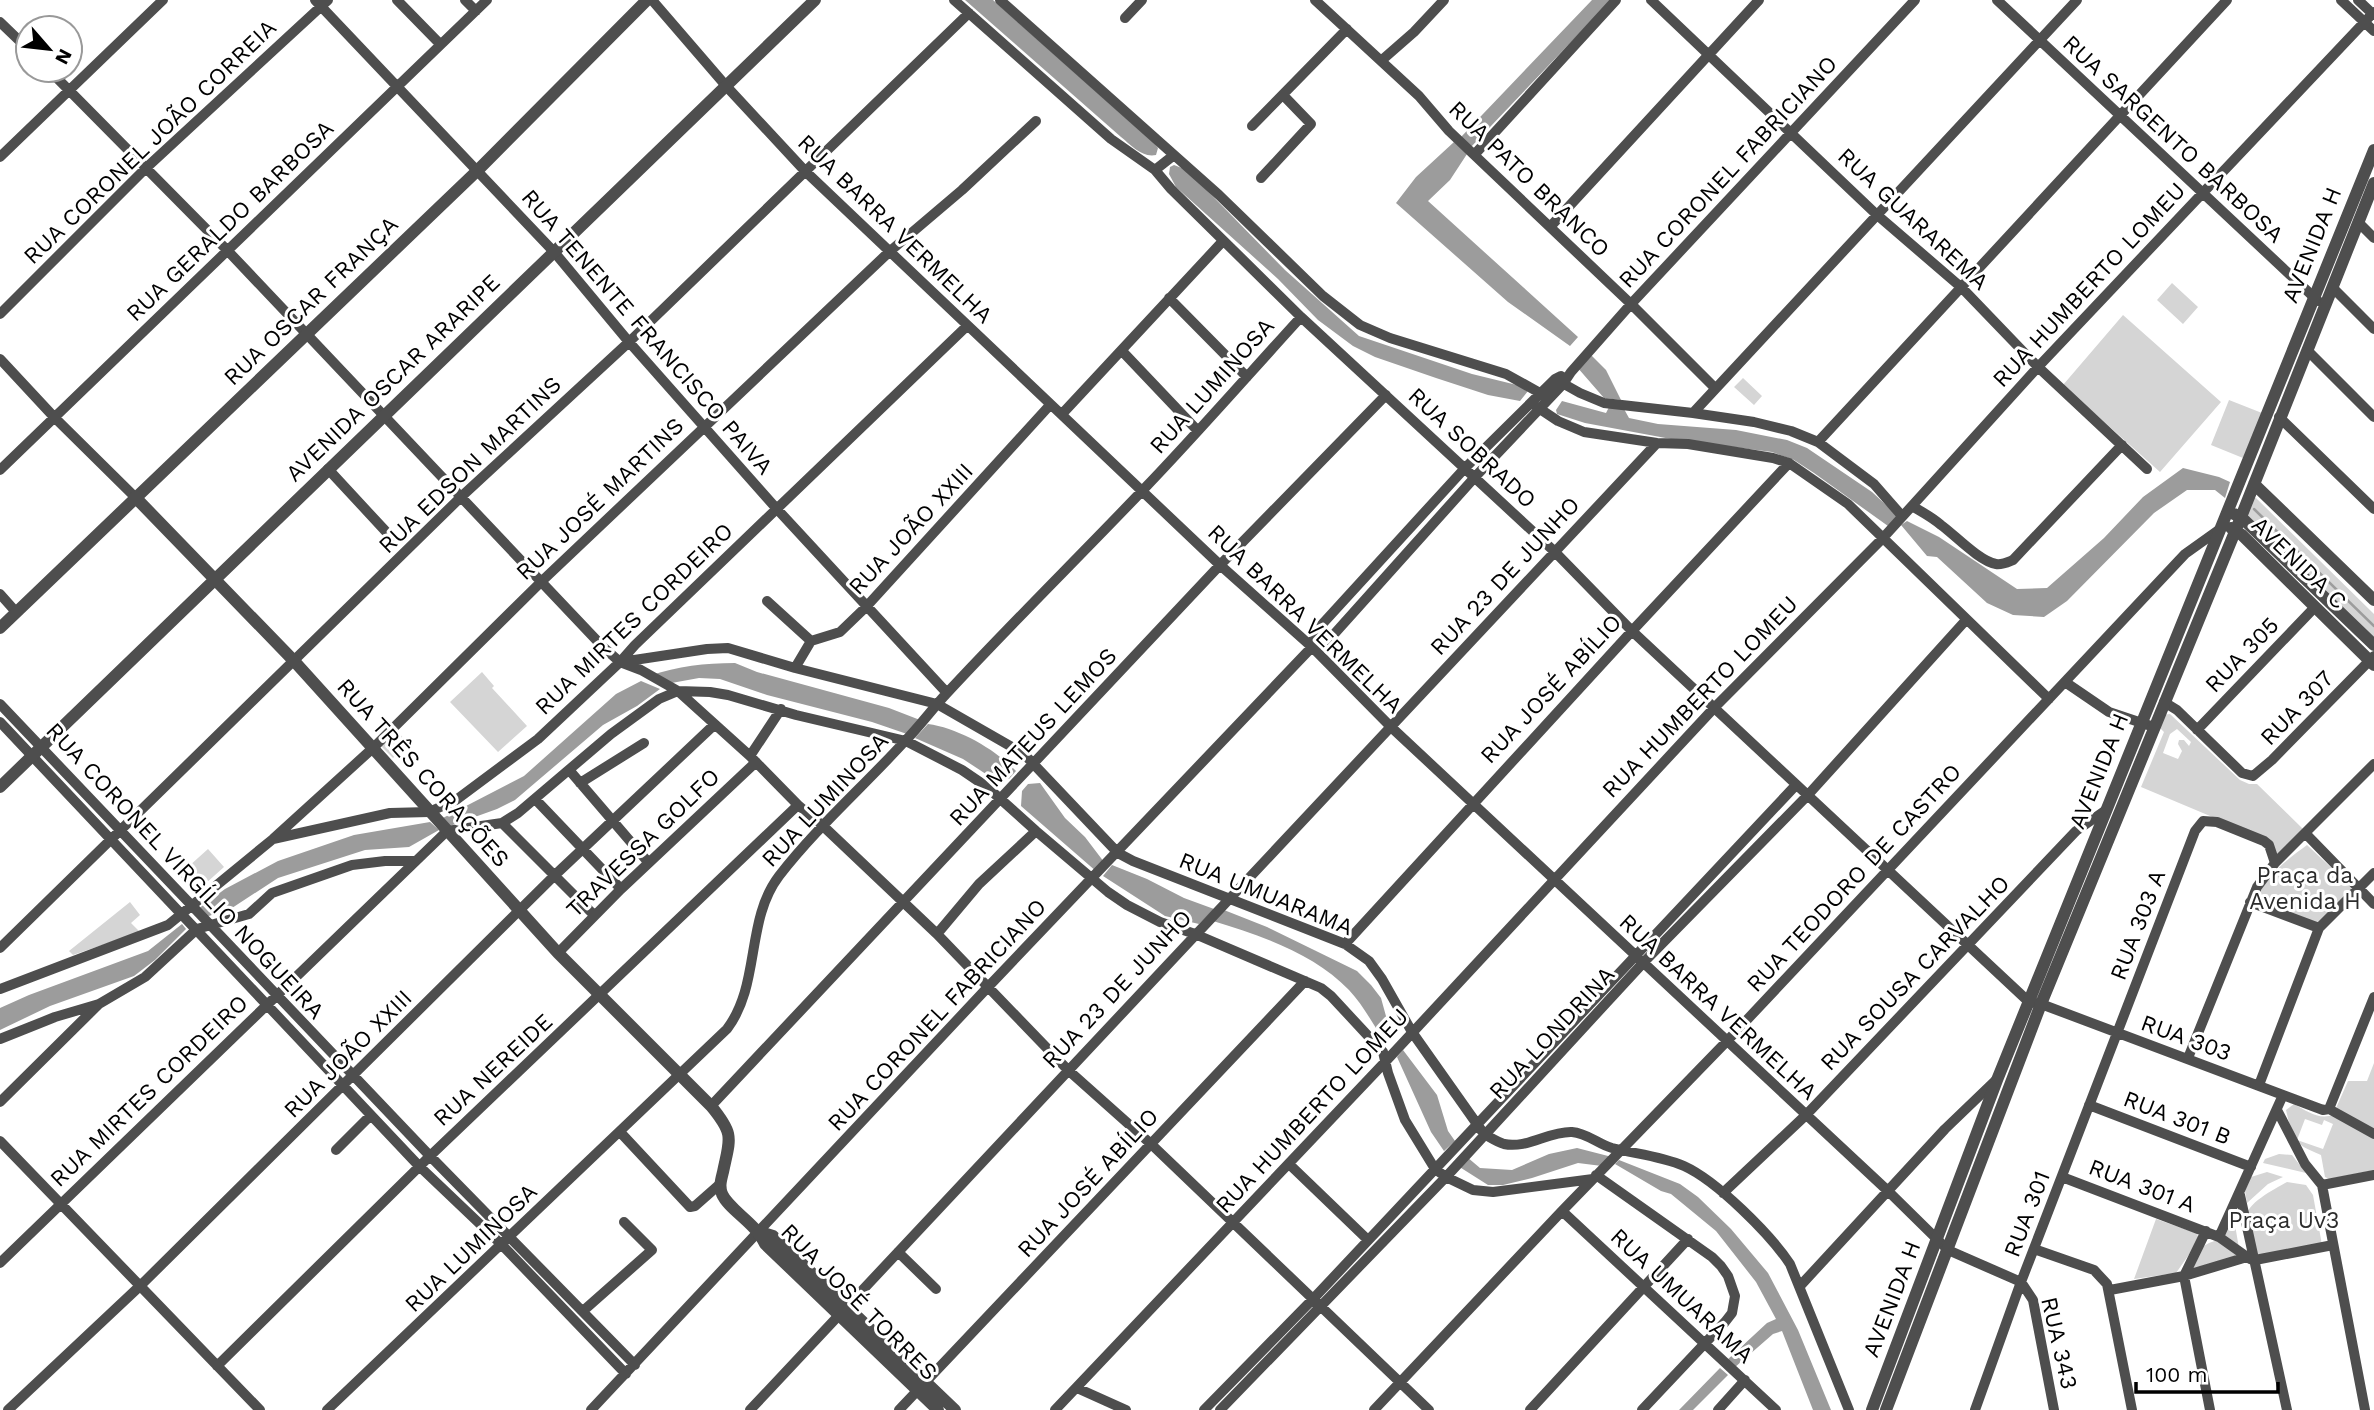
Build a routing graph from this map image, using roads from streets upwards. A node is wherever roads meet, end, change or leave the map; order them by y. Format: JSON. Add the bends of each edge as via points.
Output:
{"nodes":[{"id":1,"x":163,"y":0,"type":"edge"},
{"id":2,"x":397,"y":0,"type":"edge"},
{"id":3,"x":465,"y":0,"type":"edge"},
{"id":4,"x":487,"y":0,"type":"edge"},
{"id":5,"x":649,"y":0,"type":"edge"},
{"id":6,"x":815,"y":0,"type":"edge"},
{"id":7,"x":954,"y":0,"type":"edge"},
{"id":8,"x":1000,"y":0,"type":"edge"},
{"id":9,"x":1142,"y":0,"type":"edge"},
{"id":10,"x":1315,"y":0,"type":"edge"},
{"id":11,"x":1444,"y":0,"type":"edge"},
{"id":12,"x":1616,"y":0,"type":"edge"},
{"id":13,"x":1651,"y":0,"type":"edge"},
{"id":14,"x":1759,"y":0,"type":"edge"},
{"id":15,"x":1915,"y":0,"type":"edge"},
{"id":16,"x":1997,"y":0,"type":"edge"},
{"id":17,"x":2077,"y":0,"type":"edge"},
{"id":18,"x":2227,"y":0,"type":"edge"},
{"id":19,"x":2341,"y":0,"type":"edge"},
{"id":20,"x":2358,"y":0,"type":"edge"},
{"id":21,"x":321,"y":2,"type":"edge"},
{"id":22,"x":476,"y":11,"type":"junction"},
{"id":23,"x":969,"y":13,"type":"junction"},
{"id":24,"x":2373,"y":13,"type":"edge"},
{"id":25,"x":1125,"y":18,"type":"dead end"},
{"id":26,"x":0,"y":22,"type":"edge"},
{"id":27,"x":2364,"y":22,"type":"junction"},
{"id":28,"x":1347,"y":29,"type":"junction"},
{"id":29,"x":2374,"y":31,"type":"edge"},
{"id":30,"x":14,"y":36,"type":"edge"},
{"id":31,"x":2040,"y":40,"type":"junction"},
{"id":32,"x":440,"y":44,"type":"junction"},
{"id":33,"x":1709,"y":55,"type":"junction"},
{"id":34,"x":1382,"y":60,"type":"junction"},
{"id":35,"x":63,"y":84,"type":"edge"},
{"id":36,"x":398,"y":86,"type":"junction"},
{"id":37,"x":727,"y":87,"type":"junction"},
{"id":38,"x":69,"y":90,"type":"junction"},
{"id":39,"x":1283,"y":95,"type":"junction"},
{"id":40,"x":2121,"y":116,"type":"junction"},
{"id":41,"x":1036,"y":121,"type":"dead end"},
{"id":42,"x":1252,"y":127,"type":"dead end"},
{"id":43,"x":1792,"y":133,"type":"junction"},
{"id":44,"x":2374,"y":150,"type":"edge"},
{"id":45,"x":1475,"y":154,"type":"junction"},
{"id":46,"x":1174,"y":155,"type":"junction"},
{"id":47,"x":0,"y":158,"type":"edge"},
{"id":48,"x":146,"y":168,"type":"junction"},
{"id":49,"x":478,"y":170,"type":"junction"},
{"id":50,"x":1155,"y":170,"type":"junction"},
{"id":51,"x":805,"y":171,"type":"junction"},
{"id":52,"x":1261,"y":178,"type":"dead end"},
{"id":53,"x":2374,"y":183,"type":"edge"},
{"id":54,"x":2202,"y":192,"type":"junction"},
{"id":55,"x":1876,"y":214,"type":"junction"},
{"id":56,"x":2358,"y":222,"type":"junction"},
{"id":57,"x":1550,"y":227,"type":"junction"},
{"id":58,"x":2374,"y":239,"type":"edge"},
{"id":59,"x":1223,"y":241,"type":"junction"},
{"id":60,"x":227,"y":250,"type":"junction"},
{"id":61,"x":889,"y":252,"type":"junction"},
{"id":62,"x":555,"y":253,"type":"junction"},
{"id":63,"x":1962,"y":288,"type":"junction"},
{"id":64,"x":2333,"y":288,"type":"junction"},
{"id":65,"x":1169,"y":298,"type":"junction"},
{"id":66,"x":2319,"y":301,"type":"junction"},
{"id":67,"x":1631,"y":304,"type":"junction"},
{"id":68,"x":0,"y":314,"type":"edge"},
{"id":69,"x":1301,"y":317,"type":"junction"},
{"id":70,"x":967,"y":326,"type":"junction"},
{"id":71,"x":2374,"y":328,"type":"edge"},
{"id":72,"x":307,"y":333,"type":"junction"},
{"id":73,"x":629,"y":342,"type":"junction"},
{"id":74,"x":2307,"y":350,"type":"junction"},
{"id":75,"x":1122,"y":351,"type":"junction"},
{"id":76,"x":0,"y":359,"type":"edge"},
{"id":77,"x":2038,"y":367,"type":"junction"},
{"id":78,"x":1247,"y":377,"type":"junction"},
{"id":79,"x":1559,"y":381,"type":"junction"},
{"id":80,"x":1715,"y":388,"type":"junction"},
{"id":81,"x":1385,"y":394,"type":"junction"},
{"id":82,"x":1545,"y":396,"type":"junction"},
{"id":83,"x":1051,"y":405,"type":"junction"},
{"id":84,"x":1535,"y":405,"type":"junction"},
{"id":85,"x":1693,"y":413,"type":"junction"},
{"id":86,"x":1062,"y":414,"type":"junction"},
{"id":87,"x":384,"y":416,"type":"junction"},
{"id":88,"x":54,"y":417,"type":"junction"},
{"id":89,"x":2280,"y":417,"type":"junction"},
{"id":90,"x":2374,"y":417,"type":"edge"},
{"id":91,"x":705,"y":426,"type":"junction"},
{"id":92,"x":1198,"y":430,"type":"junction"},
{"id":93,"x":1818,"y":442,"type":"junction"},
{"id":94,"x":1657,"y":443,"type":"junction"},
{"id":95,"x":2122,"y":445,"type":"junction"},
{"id":96,"x":1789,"y":463,"type":"junction"},
{"id":97,"x":1465,"y":468,"type":"junction"},
{"id":98,"x":328,"y":469,"type":"junction"},
{"id":99,"x":2147,"y":469,"type":"dead end"},
{"id":100,"x":0,"y":470,"type":"edge"},
{"id":101,"x":1475,"y":477,"type":"junction"},
{"id":102,"x":2254,"y":484,"type":"junction"},
{"id":103,"x":1143,"y":490,"type":"junction"},
{"id":104,"x":462,"y":496,"type":"junction"},
{"id":105,"x":135,"y":497,"type":"junction"},
{"id":106,"x":1912,"y":506,"type":"junction"},
{"id":107,"x":776,"y":508,"type":"junction"},
{"id":108,"x":2374,"y":509,"type":"edge"},
{"id":109,"x":2227,"y":511,"type":"junction"},
{"id":110,"x":1902,"y":516,"type":"junction"},
{"id":111,"x":2238,"y":523,"type":"junction"},
{"id":112,"x":2221,"y":527,"type":"junction"},
{"id":113,"x":391,"y":537,"type":"dead end"},
{"id":114,"x":1882,"y":539,"type":"junction"},
{"id":115,"x":1555,"y":551,"type":"junction"},
{"id":116,"x":1220,"y":565,"type":"junction"},
{"id":117,"x":216,"y":579,"type":"junction"},
{"id":118,"x":542,"y":581,"type":"junction"},
{"id":119,"x":0,"y":594,"type":"edge"},
{"id":120,"x":2374,"y":600,"type":"edge"},
{"id":121,"x":767,"y":601,"type":"dead end"},
{"id":122,"x":866,"y":607,"type":"junction"},
{"id":123,"x":2315,"y":607,"type":"junction"},
{"id":124,"x":16,"y":612,"type":"junction"},
{"id":125,"x":1966,"y":620,"type":"junction"},
{"id":126,"x":0,"y":628,"type":"edge"},
{"id":127,"x":1632,"y":631,"type":"junction"},
{"id":128,"x":2182,"y":640,"type":"junction"},
{"id":129,"x":811,"y":641,"type":"junction"},
{"id":130,"x":2374,"y":645,"type":"edge"},
{"id":131,"x":1312,"y":647,"type":"junction"},
{"id":132,"x":2372,"y":661,"type":"edge"},
{"id":133,"x":295,"y":662,"type":"junction"},
{"id":134,"x":620,"y":663,"type":"junction"},
{"id":135,"x":795,"y":668,"type":"junction"},
{"id":136,"x":2065,"y":682,"type":"junction"},
{"id":137,"x":678,"y":691,"type":"junction"},
{"id":138,"x":947,"y":693,"type":"junction"},
{"id":139,"x":2049,"y":699,"type":"junction"},
{"id":140,"x":2164,"y":702,"type":"junction"},
{"id":141,"x":0,"y":704,"type":"edge"},
{"id":142,"x":937,"y":704,"type":"junction"},
{"id":143,"x":1714,"y":708,"type":"junction"},
{"id":144,"x":780,"y":709,"type":"junction"},
{"id":145,"x":0,"y":722,"type":"edge"},
{"id":146,"x":714,"y":725,"type":"junction"},
{"id":147,"x":2148,"y":725,"type":"junction"},
{"id":148,"x":1391,"y":727,"type":"junction"},
{"id":149,"x":2197,"y":730,"type":"junction"},
{"id":150,"x":906,"y":741,"type":"junction"},
{"id":151,"x":644,"y":743,"type":"dead end"},
{"id":152,"x":373,"y":748,"type":"junction"},
{"id":153,"x":37,"y":751,"type":"junction"},
{"id":154,"x":753,"y":759,"type":"junction"},
{"id":155,"x":1034,"y":762,"type":"junction"},
{"id":156,"x":2374,"y":764,"type":"edge"},
{"id":157,"x":570,"y":771,"type":"junction"},
{"id":158,"x":580,"y":783,"type":"junction"},
{"id":159,"x":1796,"y":785,"type":"junction"},
{"id":160,"x":0,"y":787,"type":"edge"},
{"id":161,"x":2119,"y":795,"type":"junction"},
{"id":162,"x":1807,"y":796,"type":"junction"},
{"id":163,"x":1002,"y":799,"type":"junction"},
{"id":164,"x":536,"y":800,"type":"junction"},
{"id":165,"x":1473,"y":803,"type":"junction"},
{"id":166,"x":798,"y":805,"type":"junction"},
{"id":167,"x":2106,"y":810,"type":"junction"},
{"id":168,"x":429,"y":812,"type":"junction"},
{"id":169,"x":612,"y":821,"type":"junction"},
{"id":170,"x":502,"y":823,"type":"junction"},
{"id":171,"x":822,"y":825,"type":"junction"},
{"id":172,"x":121,"y":829,"type":"junction"},
{"id":173,"x":447,"y":831,"type":"junction"},
{"id":174,"x":1036,"y":831,"type":"junction"},
{"id":175,"x":2306,"y":834,"type":"junction"},
{"id":176,"x":111,"y":839,"type":"junction"},
{"id":177,"x":273,"y":839,"type":"junction"},
{"id":178,"x":583,"y":849,"type":"junction"},
{"id":179,"x":1118,"y":853,"type":"junction"},
{"id":180,"x":414,"y":862,"type":"junction"},
{"id":181,"x":648,"y":863,"type":"junction"},
{"id":182,"x":2275,"y":863,"type":"junction"},
{"id":183,"x":1887,"y":869,"type":"junction"},
{"id":184,"x":2374,"y":873,"type":"edge"},
{"id":185,"x":555,"y":875,"type":"junction"},
{"id":186,"x":1092,"y":878,"type":"junction"},
{"id":187,"x":1554,"y":880,"type":"junction"},
{"id":188,"x":621,"y":889,"type":"junction"},
{"id":189,"x":2359,"y":889,"type":"junction"},
{"id":190,"x":1228,"y":898,"type":"junction"},
{"id":191,"x":2250,"y":902,"type":"junction"},
{"id":192,"x":904,"y":903,"type":"junction"},
{"id":193,"x":2374,"y":904,"type":"edge"},
{"id":194,"x":191,"y":905,"type":"junction"},
{"id":195,"x":519,"y":911,"type":"junction"},
{"id":196,"x":181,"y":914,"type":"junction"},
{"id":197,"x":594,"y":915,"type":"junction"},
{"id":198,"x":211,"y":926,"type":"junction"},
{"id":199,"x":2319,"y":928,"type":"junction"},
{"id":200,"x":197,"y":929,"type":"junction"},
{"id":201,"x":937,"y":934,"type":"junction"},
{"id":202,"x":1195,"y":934,"type":"junction"},
{"id":203,"x":1345,"y":944,"type":"junction"},
{"id":204,"x":1969,"y":945,"type":"junction"},
{"id":205,"x":0,"y":948,"type":"edge"},
{"id":206,"x":558,"y":953,"type":"junction"},
{"id":207,"x":1639,"y":960,"type":"junction"},
{"id":208,"x":1305,"y":981,"type":"junction"},
{"id":209,"x":989,"y":987,"type":"junction"},
{"id":210,"x":0,"y":989,"type":"edge"},
{"id":211,"x":275,"y":995,"type":"junction"},
{"id":212,"x":600,"y":995,"type":"junction"},
{"id":213,"x":2374,"y":997,"type":"edge"},
{"id":214,"x":267,"y":1003,"type":"junction"},
{"id":215,"x":2035,"y":1003,"type":"junction"},
{"id":216,"x":99,"y":1004,"type":"junction"},
{"id":217,"x":1412,"y":1032,"type":"junction"},
{"id":218,"x":2116,"y":1033,"type":"junction"},
{"id":219,"x":0,"y":1039,"type":"edge"},
{"id":220,"x":1727,"y":1041,"type":"junction"},
{"id":221,"x":2188,"y":1058,"type":"junction"},
{"id":222,"x":1386,"y":1061,"type":"junction"},
{"id":223,"x":1068,"y":1070,"type":"junction"},
{"id":224,"x":679,"y":1075,"type":"junction"},
{"id":225,"x":353,"y":1076,"type":"junction"},
{"id":226,"x":1521,"y":1077,"type":"junction"},
{"id":227,"x":1997,"y":1080,"type":"junction"},
{"id":228,"x":1529,"y":1085,"type":"junction"},
{"id":229,"x":2259,"y":1085,"type":"junction"},
{"id":230,"x":343,"y":1086,"type":"junction"},
{"id":231,"x":2283,"y":1095,"type":"junction"},
{"id":232,"x":0,"y":1102,"type":"edge"},
{"id":233,"x":2089,"y":1105,"type":"junction"},
{"id":234,"x":711,"y":1106,"type":"junction"},
{"id":235,"x":1986,"y":1108,"type":"junction"},
{"id":236,"x":2329,"y":1109,"type":"junction"},
{"id":237,"x":2277,"y":1110,"type":"junction"},
{"id":238,"x":2000,"y":1113,"type":"junction"},
{"id":239,"x":371,"y":1115,"type":"junction"},
{"id":240,"x":1806,"y":1115,"type":"junction"},
{"id":241,"x":1479,"y":1123,"type":"junction"},
{"id":242,"x":620,"y":1132,"type":"junction"},
{"id":243,"x":1485,"y":1134,"type":"junction"},
{"id":244,"x":2374,"y":1134,"type":"edge"},
{"id":245,"x":0,"y":1141,"type":"edge"},
{"id":246,"x":1151,"y":1144,"type":"junction"},
{"id":247,"x":1624,"y":1149,"type":"junction"},
{"id":248,"x":336,"y":1150,"type":"dead end"},
{"id":249,"x":430,"y":1156,"type":"junction"},
{"id":250,"x":1289,"y":1164,"type":"junction"},
{"id":251,"x":419,"y":1166,"type":"junction"},
{"id":252,"x":2251,"y":1167,"type":"junction"},
{"id":253,"x":1435,"y":1169,"type":"junction"},
{"id":254,"x":2374,"y":1175,"type":"edge"},
{"id":255,"x":1446,"y":1177,"type":"junction"},
{"id":256,"x":1594,"y":1177,"type":"junction"},
{"id":257,"x":2062,"y":1177,"type":"junction"},
{"id":258,"x":720,"y":1184,"type":"junction"},
{"id":259,"x":2322,"y":1185,"type":"junction"},
{"id":260,"x":1888,"y":1191,"type":"junction"},
{"id":261,"x":1723,"y":1193,"type":"junction"},
{"id":262,"x":2239,"y":1194,"type":"junction"},
{"id":263,"x":61,"y":1203,"type":"junction"},
{"id":264,"x":1562,"y":1211,"type":"junction"},
{"id":265,"x":624,"y":1222,"type":"dead end"},
{"id":266,"x":1234,"y":1222,"type":"junction"},
{"id":267,"x":2206,"y":1231,"type":"junction"},
{"id":268,"x":760,"y":1232,"type":"junction"},
{"id":269,"x":510,"y":1237,"type":"junction"},
{"id":270,"x":2219,"y":1237,"type":"junction"},
{"id":271,"x":1688,"y":1239,"type":"junction"},
{"id":272,"x":1368,"y":1240,"type":"junction"},
{"id":273,"x":1937,"y":1240,"type":"junction"},
{"id":274,"x":502,"y":1245,"type":"junction"},
{"id":275,"x":2333,"y":1245,"type":"junction"},
{"id":276,"x":2034,"y":1249,"type":"junction"},
{"id":277,"x":1948,"y":1250,"type":"junction"},
{"id":278,"x":898,"y":1252,"type":"junction"},
{"id":279,"x":2250,"y":1259,"type":"junction"},
{"id":280,"x":0,"y":1263,"type":"edge"},
{"id":281,"x":2184,"y":1276,"type":"junction"},
{"id":282,"x":2021,"y":1282,"type":"junction"},
{"id":283,"x":141,"y":1285,"type":"junction"},
{"id":284,"x":1800,"y":1286,"type":"junction"},
{"id":285,"x":1644,"y":1288,"type":"junction"},
{"id":286,"x":936,"y":1289,"type":"dead end"},
{"id":287,"x":2110,"y":1290,"type":"junction"},
{"id":288,"x":1313,"y":1299,"type":"junction"},
{"id":289,"x":1321,"y":1307,"type":"junction"},
{"id":290,"x":842,"y":1310,"type":"junction"},
{"id":291,"x":583,"y":1311,"type":"junction"},
{"id":292,"x":1705,"y":1343,"type":"junction"},
{"id":293,"x":635,"y":1365,"type":"junction"},
{"id":294,"x":218,"y":1366,"type":"junction"},
{"id":295,"x":626,"y":1374,"type":"junction"},
{"id":296,"x":1745,"y":1380,"type":"junction"},
{"id":297,"x":1400,"y":1382,"type":"junction"},
{"id":298,"x":922,"y":1387,"type":"junction"},
{"id":299,"x":1077,"y":1388,"type":"junction"},
{"id":300,"x":8,"y":1410,"type":"edge"},
{"id":301,"x":260,"y":1410,"type":"edge"},
{"id":302,"x":327,"y":1410,"type":"edge"},
{"id":303,"x":592,"y":1410,"type":"edge"},
{"id":304,"x":750,"y":1410,"type":"edge"},
{"id":305,"x":899,"y":1410,"type":"edge"},
{"id":306,"x":938,"y":1410,"type":"edge"},
{"id":307,"x":955,"y":1410,"type":"edge"},
{"id":308,"x":1055,"y":1410,"type":"edge"},
{"id":309,"x":1126,"y":1410,"type":"edge"},
{"id":310,"x":1204,"y":1410,"type":"edge"},
{"id":311,"x":1220,"y":1410,"type":"edge"},
{"id":312,"x":1374,"y":1410,"type":"edge"},
{"id":313,"x":1430,"y":1410,"type":"edge"},
{"id":314,"x":1530,"y":1410,"type":"edge"},
{"id":315,"x":1642,"y":1410,"type":"edge"},
{"id":316,"x":1717,"y":1410,"type":"edge"},
{"id":317,"x":1776,"y":1410,"type":"edge"},
{"id":318,"x":1849,"y":1410,"type":"edge"},
{"id":319,"x":1872,"y":1410,"type":"edge"},
{"id":320,"x":1886,"y":1410,"type":"edge"},
{"id":321,"x":1975,"y":1410,"type":"edge"},
{"id":322,"x":2054,"y":1410,"type":"edge"},
{"id":323,"x":2132,"y":1410,"type":"edge"},
{"id":324,"x":2210,"y":1410,"type":"edge"},
{"id":325,"x":2287,"y":1410,"type":"edge"},
{"id":326,"x":2365,"y":1410,"type":"edge"}],
"edges":[{"from":1,"to":38,"type":"street"},
{"from":2,"to":32,"type":"street"},
{"from":3,"to":22,"type":"street"},
{"from":4,"to":22,"type":"street","name":"RUA GERALDO BARBOSA"},
{"from":5,"to":37,"type":"street","name":"RUA BARRA VERMELHA"},
{"from":5,"to":49,"type":"street","name":"RUA OSCAR FRANÇA"},
{"from":6,"to":37,"type":"street","name":"AVENIDA OSCAR ARARIPE"},
{"from":7,"to":23,"type":"street","name":"RUA SOBRADO"},
{"from":8,"to":46,"type":"street","name":"RUA SOBRADO"},
{"from":9,"to":25,"type":"street"},
{"from":10,"to":28,"type":"street","name":"RUA PATO BRANCO"},
{"from":11,"to":34,"type":"street"},
{"from":12,"to":45,"type":"street"},
{"from":13,"to":33,"type":"street","name":"RUA GUARAREMA"},
{"from":14,"to":33,"type":"street"},
{"from":15,"to":43,"type":"street","name":"RUA CORONEL FABRICIANO"},
{"from":16,"to":31,"type":"street","name":"RUA SARGENTO BARBOSA"},
{"from":17,"to":31,"type":"street"},
{"from":18,"to":40,"type":"street"},
{"from":19,"to":27,"type":"street"},
{"from":20,"to":24,"type":"street"},
{"from":21,"to":36,"type":"street","name":"RUA TENENTE FRANCISCO PAIVA"},
{"from":21,"to":48,"type":"street","name":"RUA CORONEL JOÃO CORREIA"},
{"from":22,"to":32,"type":"street","name":"RUA GERALDO BARBOSA"},
{"from":23,"to":50,"type":"street","name":"RUA SOBRADO","via":[[1111,139]]},
{"from":23,"to":51,"type":"street","name":"RUA EDSON MARTINS"},
{"from":24,"to":27,"type":"street","name":"RUA HUMBERTO LOMEU"},
{"from":26,"to":30,"type":"street"},
{"from":27,"to":29,"type":"street"},
{"from":27,"to":54,"type":"street","name":"RUA HUMBERTO LOMEU"},
{"from":28,"to":34,"type":"street","name":"RUA PATO BRANCO"},
{"from":28,"to":39,"type":"street"},
{"from":31,"to":40,"type":"street","name":"RUA SARGENTO BARBOSA"},
{"from":31,"to":55,"type":"street"},
{"from":32,"to":36,"type":"street","name":"RUA GERALDO BARBOSA"},
{"from":33,"to":43,"type":"street","name":"RUA GUARAREMA"},
{"from":33,"to":57,"type":"street"},
{"from":34,"to":45,"type":"street","name":"RUA PATO BRANCO"},
{"from":35,"to":38,"type":"street"},
{"from":36,"to":49,"type":"street","name":"RUA TENENTE FRANCISCO PAIVA"},
{"from":36,"to":60,"type":"street","name":"RUA GERALDO BARBOSA"},
{"from":37,"to":51,"type":"street","name":"RUA BARRA VERMELHA"},
{"from":37,"to":62,"type":"street","name":"AVENIDA OSCAR ARARIPE"},
{"from":38,"to":47,"type":"street"},
{"from":38,"to":48,"type":"street"},
{"from":39,"to":42,"type":"street"},
{"from":39,"to":52,"type":"street","via":[[1311,124]]},
{"from":40,"to":54,"type":"street","name":"RUA SARGENTO BARBOSA"},
{"from":40,"to":63,"type":"street"},
{"from":41,"to":61,"type":"street","name":"RUA JOSÉ MARTINS"},
{"from":43,"to":55,"type":"street","name":"RUA GUARAREMA"},
{"from":43,"to":67,"type":"street","name":"RUA CORONEL FABRICIANO"},
{"from":44,"to":66,"type":"street","name":"AVENIDA H"},
{"from":45,"to":57,"type":"street","name":"RUA PATO BRANCO"},
{"from":46,"to":50,"type":"street"},
{"from":46,"to":82,"type":"street","name":"RUA SOBRADO","via":[[1323,296],[1360,325],[1506,374]]},
{"from":48,"to":60,"type":"street"},
{"from":48,"to":68,"type":"street","name":"RUA CORONEL JOÃO CORREIA"},
{"from":49,"to":62,"type":"street","name":"RUA TENENTE FRANCISCO PAIVA"},
{"from":49,"to":72,"type":"street","name":"RUA OSCAR FRANÇA"},
{"from":50,"to":59,"type":"street","name":"RUA SOBRADO"},
{"from":51,"to":61,"type":"street","name":"RUA BARRA VERMELHA"},
{"from":51,"to":73,"type":"street","name":"RUA EDSON MARTINS"},
{"from":53,"to":56,"type":"street","name":"AVENIDA H"},
{"from":54,"to":66,"type":"street","name":"RUA SARGENTO BARBOSA"},
{"from":54,"to":77,"type":"street","name":"RUA HUMBERTO LOMEU"},
{"from":55,"to":63,"type":"street","name":"RUA GUARAREMA"},
{"from":55,"to":80,"type":"street"},
{"from":56,"to":58,"type":"street"},
{"from":56,"to":64,"type":"street","name":"AVENIDA H"},
{"from":57,"to":67,"type":"street","name":"RUA PATO BRANCO"},
{"from":59,"to":65,"type":"street"},
{"from":59,"to":69,"type":"street","name":"RUA SOBRADO"},
{"from":60,"to":72,"type":"street"},
{"from":60,"to":88,"type":"street","name":"RUA GERALDO BARBOSA"},
{"from":61,"to":70,"type":"street","name":"RUA BARRA VERMELHA"},
{"from":61,"to":91,"type":"street","name":"RUA JOSÉ MARTINS"},
{"from":62,"to":73,"type":"street","name":"RUA TENENTE FRANCISCO PAIVA"},
{"from":62,"to":87,"type":"street","name":"AVENIDA OSCAR ARARIPE"},
{"from":63,"to":77,"type":"street","name":"RUA GUARAREMA"},
{"from":63,"to":93,"type":"street"},
{"from":64,"to":66,"type":"street","name":"AVENIDA H"},
{"from":64,"to":71,"type":"street"},
{"from":65,"to":75,"type":"street"},
{"from":65,"to":78,"type":"street"},
{"from":66,"to":74,"type":"street","name":"AVENIDA H"},
{"from":66,"to":109,"type":"street","name":"AVENIDA H"},
{"from":67,"to":79,"type":"street","name":"RUA CORONEL FABRICIANO"},
{"from":67,"to":80,"type":"street","name":"RUA PATO BRANCO"},
{"from":69,"to":78,"type":"street","name":"RUA LUMINOSA"},
{"from":69,"to":81,"type":"street","name":"RUA SOBRADO"},
{"from":70,"to":83,"type":"street","name":"RUA BARRA VERMELHA"},
{"from":70,"to":107,"type":"street","name":"RUA MIRTES CORDEIRO"},
{"from":72,"to":87,"type":"street"},
{"from":72,"to":105,"type":"street","name":"RUA OSCAR FRANÇA"},
{"from":73,"to":91,"type":"street","name":"RUA TENENTE FRANCISCO PAIVA"},
{"from":73,"to":104,"type":"street","name":"RUA EDSON MARTINS"},
{"from":74,"to":89,"type":"street","name":"AVENIDA H"},
{"from":74,"to":90,"type":"street"},
{"from":75,"to":86,"type":"street"},
{"from":75,"to":92,"type":"street"},
{"from":76,"to":88,"type":"street","name":"RUA TRÊS CORAÇÕES"},
{"from":77,"to":95,"type":"street","name":"RUA GUARAREMA"},
{"from":77,"to":106,"type":"street","name":"RUA HUMBERTO LOMEU"},
{"from":78,"to":92,"type":"street","name":"RUA LUMINOSA"},
{"from":79,"to":82,"type":"street","name":"RUA CORONEL FABRICIANO"},
{"from":79,"to":85,"type":"street","via":[[1604,402]]},
{"from":80,"to":85,"type":"street"},
{"from":81,"to":97,"type":"street","name":"RUA SOBRADO"},
{"from":81,"to":116,"type":"street","name":"RUA MATEUS LEMOS"},
{"from":82,"to":84,"type":"street","name":"RUA CORONEL FABRICIANO"},
{"from":83,"to":86,"type":"street","name":"RUA BARRA VERMELHA"},
{"from":83,"to":122,"type":"street","name":"RUA JOÃO XXIII"},
{"from":84,"to":94,"type":"street","via":[[1584,432]]},
{"from":84,"to":97,"type":"street","name":"RUA CORONEL FABRICIANO"},
{"from":84,"to":101,"type":"street","name":"RUA CORONEL FABRICIANO"},
{"from":85,"to":93,"type":"street","via":[[1779,428]]},
{"from":86,"to":103,"type":"street","name":"RUA BARRA VERMELHA"},
{"from":87,"to":98,"type":"street","name":"AVENIDA OSCAR ARARIPE"},
{"from":87,"to":104,"type":"street"},
{"from":88,"to":100,"type":"street","name":"RUA GERALDO BARBOSA"},
{"from":88,"to":105,"type":"street","name":"RUA TRÊS CORAÇÕES"},
{"from":89,"to":102,"type":"street","name":"AVENIDA H"},
{"from":89,"to":108,"type":"street"},
{"from":91,"to":107,"type":"street","name":"RUA TENENTE FRANCISCO PAIVA"},
{"from":91,"to":118,"type":"street","name":"RUA JOSÉ MARTINS"},
{"from":92,"to":103,"type":"street","name":"RUA LUMINOSA"},
{"from":93,"to":110,"type":"street","via":[[1874,484]]},
{"from":94,"to":96,"type":"street","via":[[1688,444]]},
{"from":94,"to":115,"type":"street","name":"RUA 23 DE JUNHO"},
{"from":95,"to":99,"type":"street","name":"RUA GUARAREMA"},
{"from":95,"to":106,"type":"street","via":[[2005,564],[1997,565],[1971,550]]},
{"from":96,"to":114,"type":"street","via":[[1849,504]]},
{"from":96,"to":127,"type":"street","name":"RUA JOSÉ ABÍLIO"},
{"from":97,"to":101,"type":"street","name":"RUA SOBRADO"},
{"from":97,"to":131,"type":"street","name":"RUA CORONEL FABRICIANO","via":[[1315,632]]},
{"from":98,"to":113,"type":"street"},
{"from":98,"to":117,"type":"street","name":"AVENIDA OSCAR ARARIPE"},
{"from":101,"to":115,"type":"street","name":"RUA SOBRADO"},
{"from":101,"to":131,"type":"street","name":"RUA CORONEL FABRICIANO","via":[[1327,642]]},
{"from":102,"to":111,"type":"street","name":"AVENIDA H"},
{"from":102,"to":120,"type":"street","name":"AVENIDA C"},
{"from":103,"to":116,"type":"street","name":"RUA BARRA VERMELHA"},
{"from":103,"to":138,"type":"street","name":"RUA LUMINOSA"},
{"from":104,"to":118,"type":"street"},
{"from":104,"to":133,"type":"street","name":"RUA EDSON MARTINS"},
{"from":105,"to":117,"type":"street","name":"RUA TRÊS CORAÇÕES"},
{"from":105,"to":124,"type":"street","name":"RUA OSCAR FRANÇA"},
{"from":106,"to":110,"type":"street","name":"RUA HUMBERTO LOMEU"},
{"from":107,"to":122,"type":"street","name":"RUA TENENTE FRANCISCO PAIVA"},
{"from":107,"to":134,"type":"street","name":"RUA MIRTES CORDEIRO"},
{"from":109,"to":111,"type":"street","name":"AVENIDA C"},
{"from":109,"to":112,"type":"street","name":"AVENIDA H"},
{"from":110,"to":114,"type":"street","name":"RUA HUMBERTO LOMEU"},
{"from":111,"to":112,"type":"street","name":"AVENIDA C"},
{"from":111,"to":123,"type":"street","name":"AVENIDA C"},
{"from":111,"to":128,"type":"street","name":"AVENIDA H"},
{"from":111,"to":130,"type":"street","name":"AVENIDA C"},
{"from":112,"to":128,"type":"street","name":"AVENIDA H"},
{"from":112,"to":136,"type":"street","name":"RUA TEODORO DE CASTRO","via":[[2185,555]]},
{"from":114,"to":125,"type":"street"},
{"from":114,"to":143,"type":"street","name":"RUA HUMBERTO LOMEU"},
{"from":115,"to":127,"type":"street","name":"RUA SOBRADO"},
{"from":115,"to":148,"type":"street","name":"RUA 23 DE JUNHO"},
{"from":116,"to":131,"type":"street","name":"RUA BARRA VERMELHA"},
{"from":116,"to":155,"type":"street","name":"RUA MATEUS LEMOS"},
{"from":117,"to":133,"type":"street","name":"RUA TRÊS CORAÇÕES"},
{"from":117,"to":153,"type":"street","name":"AVENIDA OSCAR ARARIPE"},
{"from":118,"to":134,"type":"street"},
{"from":118,"to":152,"type":"street","name":"RUA JOSÉ MARTINS"},
{"from":119,"to":124,"type":"street"},
{"from":121,"to":129,"type":"street"},
{"from":122,"to":129,"type":"street","name":"RUA JOÃO XXIII","via":[[840,632]]},
{"from":122,"to":138,"type":"street","name":"RUA TENENTE FRANCISCO PAIVA"},
{"from":123,"to":132,"type":"street","name":"AVENIDA C"},
{"from":123,"to":149,"type":"street","name":"RUA 305"},
{"from":124,"to":126,"type":"street","name":"RUA OSCAR FRANÇA"},
{"from":125,"to":139,"type":"street"},
{"from":125,"to":162,"type":"street","name":"RUA LONDRINA"},
{"from":127,"to":143,"type":"street","name":"RUA SOBRADO"},
{"from":127,"to":165,"type":"street","name":"RUA JOSÉ ABÍLIO"},
{"from":128,"to":140,"type":"street","name":"AVENIDA H"},
{"from":128,"to":147,"type":"street","name":"AVENIDA H"},
{"from":129,"to":135,"type":"street"},
{"from":131,"to":148,"type":"street","name":"RUA BARRA VERMELHA"},
{"from":131,"to":179,"type":"street","name":"RUA CORONEL FABRICIANO"},
{"from":132,"to":149,"type":"street","name":"RUA 307","via":[[2259,774],[2242,773]]},
{"from":133,"to":152,"type":"street","name":"RUA TRÊS CORAÇÕES"},
{"from":133,"to":172,"type":"street","name":"RUA EDSON MARTINS"},
{"from":134,"to":135,"type":"street","name":"RUA UMUARAMA","via":[[728,648]]},
{"from":134,"to":137,"type":"street"},
{"from":134,"to":168,"type":"street","name":"RUA MIRTES CORDEIRO","via":[[496,773]]},
{"from":135,"to":142,"type":"street","name":"RUA UMUARAMA"},
{"from":136,"to":139,"type":"street","name":"RUA TEODORO DE CASTRO"},
{"from":136,"to":147,"type":"street","via":[[2109,712]]},
{"from":137,"to":144,"type":"street","via":[[710,692]]},
{"from":137,"to":146,"type":"street"},
{"from":137,"to":157,"type":"street","via":[[642,709]]},
{"from":138,"to":142,"type":"street","name":"RUA LUMINOSA"},
{"from":139,"to":183,"type":"street","name":"RUA TEODORO DE CASTRO"},
{"from":140,"to":147,"type":"street","name":"AVENIDA H"},
{"from":140,"to":149,"type":"street"},
{"from":141,"to":153,"type":"street","name":"RUA CORONEL VIRGÍLIO NOGUEIRA"},
{"from":142,"to":150,"type":"street","name":"RUA LUMINOSA"},
{"from":142,"to":155,"type":"street","name":"RUA UMUARAMA"},
{"from":143,"to":159,"type":"street","name":"RUA SOBRADO"},
{"from":143,"to":187,"type":"street","name":"RUA HUMBERTO LOMEU"},
{"from":144,"to":150,"type":"street"},
{"from":144,"to":154,"type":"street","name":"TRAVESSA GOLFO"},
{"from":145,"to":153,"type":"street","name":"RUA CORONEL VIRGÍLIO NOGUEIRA"},
{"from":146,"to":154,"type":"street"},
{"from":146,"to":169,"type":"street","name":"RUA JOÃO XXIII"},
{"from":147,"to":161,"type":"street","name":"AVENIDA H"},
{"from":148,"to":165,"type":"street","name":"RUA BARRA VERMELHA"},
{"from":148,"to":190,"type":"street","name":"RUA 23 DE JUNHO"},
{"from":150,"to":163,"type":"street","via":[[962,770]]},
{"from":150,"to":171,"type":"street","name":"RUA LUMINOSA"},
{"from":151,"to":158,"type":"street"},
{"from":152,"to":168,"type":"street","name":"RUA TRÊS CORAÇÕES"},
{"from":152,"to":177,"type":"street","name":"RUA JOSÉ MARTINS"},
{"from":153,"to":160,"type":"street","name":"AVENIDA OSCAR ARARIPE"},
{"from":153,"to":172,"type":"street","name":"RUA CORONEL VIRGÍLIO NOGUEIRA"},
{"from":153,"to":176,"type":"street","name":"RUA CORONEL VIRGÍLIO NOGUEIRA"},
{"from":154,"to":166,"type":"street"},
{"from":154,"to":181,"type":"street","name":"TRAVESSA GOLFO"},
{"from":155,"to":163,"type":"street","name":"RUA MATEUS LEMOS"},
{"from":155,"to":179,"type":"street","name":"RUA UMUARAMA"},
{"from":156,"to":175,"type":"street"},
{"from":157,"to":158,"type":"street"},
{"from":157,"to":164,"type":"street"},
{"from":158,"to":169,"type":"street"},
{"from":159,"to":162,"type":"street","name":"RUA SOBRADO"},
{"from":159,"to":207,"type":"street","name":"RUA LONDRINA"},
{"from":161,"to":167,"type":"street","name":"AVENIDA H"},
{"from":161,"to":215,"type":"street","name":"AVENIDA H"},
{"from":162,"to":183,"type":"street","name":"RUA SOBRADO"},
{"from":162,"to":207,"type":"street","name":"RUA LONDRINA"},
{"from":163,"to":174,"type":"street"},
{"from":163,"to":192,"type":"street","name":"RUA MATEUS LEMOS"},
{"from":164,"to":170,"type":"street"},
{"from":164,"to":178,"type":"street"},
{"from":165,"to":187,"type":"street","name":"RUA BARRA VERMELHA"},
{"from":165,"to":203,"type":"street","name":"RUA JOSÉ ABÍLIO"},
{"from":166,"to":171,"type":"street"},
{"from":166,"to":212,"type":"street","name":"RUA NEREIDE"},
{"from":167,"to":204,"type":"street","name":"RUA SOUSA CARVALHO","via":[[2076,831]]},
{"from":167,"to":215,"type":"street","name":"AVENIDA H"},
{"from":168,"to":173,"type":"street","name":"RUA TRÊS CORAÇÕES"},
{"from":168,"to":177,"type":"street","name":"RUA MIRTES CORDEIRO","via":[[390,813]]},
{"from":169,"to":178,"type":"street","name":"RUA JOÃO XXIII"},
{"from":169,"to":181,"type":"street"},
{"from":170,"to":173,"type":"street"},
{"from":170,"to":185,"type":"street"},
{"from":171,"to":192,"type":"street"},
{"from":171,"to":224,"type":"street","name":"RUA LUMINOSA","via":[[765,899],[746,995],[736,1017]]},
{"from":172,"to":176,"type":"street","name":"RUA EDSON MARTINS"},
{"from":172,"to":194,"type":"street","name":"RUA CORONEL VIRGÍLIO NOGUEIRA"},
{"from":173,"to":180,"type":"street","name":"RUA MIRTES CORDEIRO"},
{"from":173,"to":195,"type":"street","name":"RUA TRÊS CORAÇÕES"},
{"from":174,"to":186,"type":"street"},
{"from":174,"to":201,"type":"street","via":[[979,884]]},
{"from":175,"to":182,"type":"street"},
{"from":175,"to":189,"type":"street"},
{"from":176,"to":196,"type":"street","name":"RUA CORONEL VIRGÍLIO NOGUEIRA"},
{"from":176,"to":205,"type":"street","name":"RUA EDSON MARTINS"},
{"from":177,"to":194,"type":"street","name":"RUA JOSÉ MARTINS"},
{"from":178,"to":185,"type":"street","name":"RUA JOÃO XXIII"},
{"from":178,"to":188,"type":"street"},
{"from":179,"to":186,"type":"street","name":"RUA CORONEL FABRICIANO"},
{"from":179,"to":190,"type":"street","name":"RUA UMUARAMA"},
{"from":180,"to":198,"type":"street","via":[[352,865],[272,893],[253,912]]},
{"from":180,"to":211,"type":"street","name":"RUA MIRTES CORDEIRO"},
{"from":181,"to":188,"type":"street","name":"TRAVESSA GOLFO"},
{"from":182,"to":191,"type":"street"},
{"from":182,"to":218,"type":"street","name":"RUA 303 A","via":[[2264,841],[2203,821],[2195,831]]},
{"from":183,"to":204,"type":"street","name":"RUA SOBRADO"},
{"from":183,"to":220,"type":"street","name":"RUA TEODORO DE CASTRO"},
{"from":184,"to":189,"type":"street"},
{"from":185,"to":195,"type":"street","name":"RUA JOÃO XXIII"},
{"from":185,"to":197,"type":"street"},
{"from":186,"to":202,"type":"street","via":[[1135,909]]},
{"from":186,"to":209,"type":"street","name":"RUA CORONEL FABRICIANO"},
{"from":187,"to":207,"type":"street","name":"RUA BARRA VERMELHA"},
{"from":187,"to":217,"type":"street","name":"RUA HUMBERTO LOMEU"},
{"from":188,"to":197,"type":"street","name":"TRAVESSA GOLFO"},
{"from":189,"to":193,"type":"street"},
{"from":189,"to":199,"type":"street"},
{"from":190,"to":202,"type":"street","name":"RUA 23 DE JUNHO"},
{"from":190,"to":203,"type":"street","name":"RUA UMUARAMA"},
{"from":191,"to":199,"type":"street"},
{"from":191,"to":221,"type":"street"},
{"from":192,"to":201,"type":"street"},
{"from":192,"to":234,"type":"street","name":"RUA MATEUS LEMOS"},
{"from":194,"to":196,"type":"street","name":"RUA JOSÉ MARTINS"},
{"from":194,"to":198,"type":"street","name":"RUA CORONEL VIRGÍLIO NOGUEIRA"},
{"from":195,"to":206,"type":"street","name":"RUA TRÊS CORAÇÕES"},
{"from":195,"to":225,"type":"street","name":"RUA JOÃO XXIII"},
{"from":196,"to":200,"type":"street","name":"RUA CORONEL VIRGÍLIO NOGUEIRA"},
{"from":196,"to":210,"type":"street","name":"RUA JOSÉ MARTINS","via":[[168,925]]},
{"from":197,"to":206,"type":"street","name":"TRAVESSA GOLFO"},
{"from":198,"to":200,"type":"street"},
{"from":198,"to":211,"type":"street","name":"RUA CORONEL VIRGÍLIO NOGUEIRA"},
{"from":199,"to":229,"type":"street"},
{"from":200,"to":214,"type":"street","name":"RUA CORONEL VIRGÍLIO NOGUEIRA"},
{"from":200,"to":216,"type":"street","via":[[145,977]]},
{"from":201,"to":209,"type":"street"},
{"from":202,"to":208,"type":"street"},
{"from":202,"to":223,"type":"street","name":"RUA 23 DE JUNHO"},
{"from":203,"to":217,"type":"street","name":"RUA UMUARAMA","via":[[1369,961]]},
{"from":204,"to":215,"type":"street","name":"RUA SOBRADO"},
{"from":204,"to":240,"type":"street","name":"RUA SOUSA CARVALHO"},
{"from":206,"to":212,"type":"street","name":"RUA TRÊS CORAÇÕES"},
{"from":207,"to":220,"type":"street","name":"RUA BARRA VERMELHA"},
{"from":207,"to":226,"type":"street","name":"RUA LONDRINA"},
{"from":207,"to":228,"type":"street","name":"RUA LONDRINA"},
{"from":208,"to":222,"type":"street","via":[[1331,996],[1383,1052]]},
{"from":208,"to":246,"type":"street","name":"RUA JOSÉ ABÍLIO"},
{"from":209,"to":223,"type":"street"},
{"from":209,"to":268,"type":"street","name":"RUA CORONEL FABRICIANO"},
{"from":211,"to":214,"type":"street","name":"RUA MIRTES CORDEIRO"},
{"from":211,"to":225,"type":"street","name":"RUA CORONEL VIRGÍLIO NOGUEIRA"},
{"from":212,"to":224,"type":"street","name":"RUA TRÊS CORAÇÕES"},
{"from":212,"to":249,"type":"street","name":"RUA NEREIDE"},
{"from":213,"to":236,"type":"street"},
{"from":214,"to":230,"type":"street","name":"RUA CORONEL VIRGÍLIO NOGUEIRA"},
{"from":214,"to":263,"type":"street","name":"RUA MIRTES CORDEIRO"},
{"from":215,"to":218,"type":"street","name":"RUA 303"},
{"from":215,"to":227,"type":"street","name":"AVENIDA H"},
{"from":215,"to":238,"type":"street","name":"AVENIDA H"},
{"from":216,"to":219,"type":"street"},
{"from":216,"to":232,"type":"street"},
{"from":217,"to":222,"type":"street","name":"RUA HUMBERTO LOMEU"},
{"from":217,"to":241,"type":"street","name":"RUA UMUARAMA"},
{"from":218,"to":221,"type":"street","name":"RUA 303"},
{"from":218,"to":233,"type":"street","name":"RUA 301"},
{"from":220,"to":240,"type":"street","name":"RUA BARRA VERMELHA"},
{"from":220,"to":247,"type":"street","name":"RUA TEODORO DE CASTRO"},
{"from":221,"to":229,"type":"street","name":"RUA 303"},
{"from":222,"to":250,"type":"street","name":"RUA HUMBERTO LOMEU"},
{"from":222,"to":253,"type":"street","via":[[1405,1120]]},
{"from":223,"to":246,"type":"street"},
{"from":223,"to":278,"type":"street","name":"RUA 23 DE JUNHO"},
{"from":224,"to":234,"type":"street","name":"RUA TRÊS CORAÇÕES"},
{"from":224,"to":242,"type":"street","name":"RUA LUMINOSA"},
{"from":225,"to":230,"type":"street","name":"RUA JOÃO XXIII"},
{"from":225,"to":249,"type":"street","name":"RUA CORONEL VIRGÍLIO NOGUEIRA"},
{"from":226,"to":228,"type":"street"},
{"from":226,"to":241,"type":"street","name":"RUA LONDRINA"},
{"from":227,"to":235,"type":"street","name":"AVENIDA H"},
{"from":227,"to":260,"type":"street"},
{"from":228,"to":243,"type":"street","name":"RUA LONDRINA"},
{"from":229,"to":231,"type":"street","name":"RUA 303"},
{"from":230,"to":239,"type":"street","name":"RUA CORONEL VIRGÍLIO NOGUEIRA"},
{"from":230,"to":283,"type":"street","name":"RUA JOÃO XXIII"},
{"from":231,"to":236,"type":"street","name":"RUA 303"},
{"from":231,"to":237,"type":"street","name":"RUA 301 A"},
{"from":233,"to":252,"type":"street","name":"RUA 301 B"},
{"from":233,"to":257,"type":"street","name":"RUA 301"},
{"from":234,"to":258,"type":"street","name":"RUA TRÊS CORAÇÕES","via":[[731,1137]]},
{"from":235,"to":238,"type":"street"},
{"from":235,"to":273,"type":"street","name":"AVENIDA H"},
{"from":236,"to":244,"type":"street","name":"RUA 303"},
{"from":237,"to":252,"type":"street","name":"RUA 301 A"},
{"from":237,"to":259,"type":"street","via":[[2305,1164]]},
{"from":238,"to":277,"type":"street","name":"AVENIDA H"},
{"from":239,"to":248,"type":"street"},
{"from":239,"to":251,"type":"street","name":"RUA CORONEL VIRGÍLIO NOGUEIRA"},
{"from":240,"to":260,"type":"street","name":"RUA BARRA VERMELHA"},
{"from":240,"to":261,"type":"street","name":"RUA SOUSA CARVALHO"},
{"from":241,"to":243,"type":"street","name":"RUA UMUARAMA"},
{"from":241,"to":253,"type":"street","name":"RUA LONDRINA"},
{"from":242,"to":258,"type":"street","via":[[690,1207]]},
{"from":242,"to":269,"type":"street","name":"RUA LUMINOSA"},
{"from":243,"to":247,"type":"street","via":[[1502,1144],[1514,1144],[1570,1132]]},
{"from":243,"to":255,"type":"street","name":"RUA LONDRINA"},
{"from":245,"to":263,"type":"street"},
{"from":246,"to":266,"type":"street"},
{"from":246,"to":298,"type":"street","name":"RUA JOSÉ ABÍLIO"},
{"from":247,"to":256,"type":"street","name":"RUA TEODORO DE CASTRO"},
{"from":247,"to":261,"type":"street","via":[[1682,1165]]},
{"from":249,"to":251,"type":"street","name":"RUA NEREIDE"},
{"from":249,"to":269,"type":"street","name":"RUA CORONEL VIRGÍLIO NOGUEIRA"},
{"from":250,"to":266,"type":"street","name":"RUA HUMBERTO LOMEU"},
{"from":250,"to":272,"type":"street"},
{"from":251,"to":274,"type":"street","name":"RUA CORONEL VIRGÍLIO NOGUEIRA"},
{"from":251,"to":294,"type":"street","name":"RUA NEREIDE"},
{"from":252,"to":262,"type":"street","name":"RUA 301 A"},
{"from":253,"to":255,"type":"street"},
{"from":253,"to":272,"type":"street","name":"RUA LONDRINA"},
{"from":254,"to":259,"type":"street"},
{"from":255,"to":256,"type":"street","via":[[1473,1190],[1493,1192]]},
{"from":255,"to":289,"type":"street","name":"RUA LONDRINA"},
{"from":256,"to":264,"type":"street","name":"RUA TEODORO DE CASTRO"},
{"from":256,"to":271,"type":"street"},
{"from":257,"to":267,"type":"street","name":"RUA 301 A"},
{"from":257,"to":276,"type":"street","name":"RUA 301"},
{"from":258,"to":268,"type":"street","via":[[723,1197]]},
{"from":259,"to":275,"type":"street"},
{"from":260,"to":273,"type":"street","name":"RUA BARRA VERMELHA"},
{"from":260,"to":284,"type":"street"},
{"from":261,"to":284,"type":"street","via":[[1780,1248]]},
{"from":262,"to":270,"type":"street","name":"RUA 301 A"},
{"from":262,"to":279,"type":"street"},
{"from":263,"to":280,"type":"street","name":"RUA MIRTES CORDEIRO"},
{"from":263,"to":283,"type":"street"},
{"from":264,"to":285,"type":"street","name":"RUA UMUARAMA"},
{"from":264,"to":297,"type":"street","name":"RUA TEODORO DE CASTRO"},
{"from":265,"to":291,"type":"street","via":[[652,1250]]},
{"from":266,"to":288,"type":"street"},
{"from":266,"to":299,"type":"street","name":"RUA HUMBERTO LOMEU"},
{"from":267,"to":270,"type":"street","name":"RUA 301 A"},
{"from":267,"to":281,"type":"street"},
{"from":268,"to":290,"type":"street","name":"RUA JOSÉ TORRES","via":[[765,1244]]},
{"from":268,"to":293,"type":"street","name":"RUA CORONEL FABRICIANO"},
{"from":269,"to":274,"type":"street","name":"RUA LUMINOSA"},
{"from":269,"to":291,"type":"street","name":"RUA CORONEL VIRGÍLIO NOGUEIRA"},
{"from":270,"to":279,"type":"street"},
{"from":271,"to":285,"type":"street"},
{"from":271,"to":292,"type":"street","via":[[1712,1257],[1732,1286],[1735,1305]]},
{"from":272,"to":288,"type":"street","name":"RUA LONDRINA"},
{"from":273,"to":277,"type":"street","name":"RUA BARRA VERMELHA"},
{"from":273,"to":319,"type":"street","name":"AVENIDA H"},
{"from":274,"to":295,"type":"street","name":"RUA CORONEL VIRGÍLIO NOGUEIRA"},
{"from":274,"to":302,"type":"street","name":"RUA LUMINOSA"},
{"from":275,"to":279,"type":"street"},
{"from":275,"to":326,"type":"street"},
{"from":276,"to":282,"type":"street","name":"RUA 301"},
{"from":276,"to":287,"type":"street","via":[[2094,1270]]},
{"from":277,"to":282,"type":"street","name":"RUA 343"},
{"from":277,"to":320,"type":"street","name":"AVENIDA H"},
{"from":278,"to":286,"type":"street"},
{"from":278,"to":290,"type":"street","name":"RUA 23 DE JUNHO"},
{"from":279,"to":281,"type":"street"},
{"from":279,"to":325,"type":"street"},
{"from":281,"to":287,"type":"street"},
{"from":281,"to":324,"type":"street"},
{"from":282,"to":321,"type":"street","name":"RUA 301"},
{"from":282,"to":322,"type":"street","name":"RUA 343","via":[[2033,1300]]},
{"from":283,"to":294,"type":"street"},
{"from":283,"to":300,"type":"street","name":"RUA JOÃO XXIII"},
{"from":284,"to":318,"type":"street"},
{"from":285,"to":292,"type":"street","name":"RUA UMUARAMA"},
{"from":285,"to":314,"type":"street"},
{"from":287,"to":323,"type":"street"},
{"from":288,"to":289,"type":"street"},
{"from":288,"to":310,"type":"street","name":"RUA LONDRINA"},
{"from":289,"to":297,"type":"street"},
{"from":289,"to":311,"type":"street","name":"RUA LONDRINA"},
{"from":290,"to":298,"type":"street","name":"RUA JOSÉ TORRES"},
{"from":290,"to":304,"type":"street","name":"RUA 23 DE JUNHO"},
{"from":291,"to":293,"type":"street","name":"RUA CORONEL VIRGÍLIO NOGUEIRA"},
{"from":292,"to":296,"type":"street","name":"RUA UMUARAMA"},
{"from":292,"to":315,"type":"street"},
{"from":293,"to":295,"type":"street","name":"RUA CORONEL FABRICIANO"},
{"from":294,"to":301,"type":"street"},
{"from":295,"to":303,"type":"street","name":"RUA CORONEL FABRICIANO"},
{"from":296,"to":316,"type":"street"},
{"from":296,"to":317,"type":"street","name":"RUA UMUARAMA"},
{"from":297,"to":312,"type":"street","name":"RUA TEODORO DE CASTRO"},
{"from":297,"to":313,"type":"street"},
{"from":298,"to":305,"type":"street","name":"RUA JOSÉ ABÍLIO"},
{"from":298,"to":306,"type":"street","name":"RUA JOSÉ TORRES"},
{"from":298,"to":307,"type":"street","name":"RUA JOSÉ TORRES"},
{"from":299,"to":308,"type":"street","name":"RUA HUMBERTO LOMEU"},
{"from":299,"to":309,"type":"street"}]}
